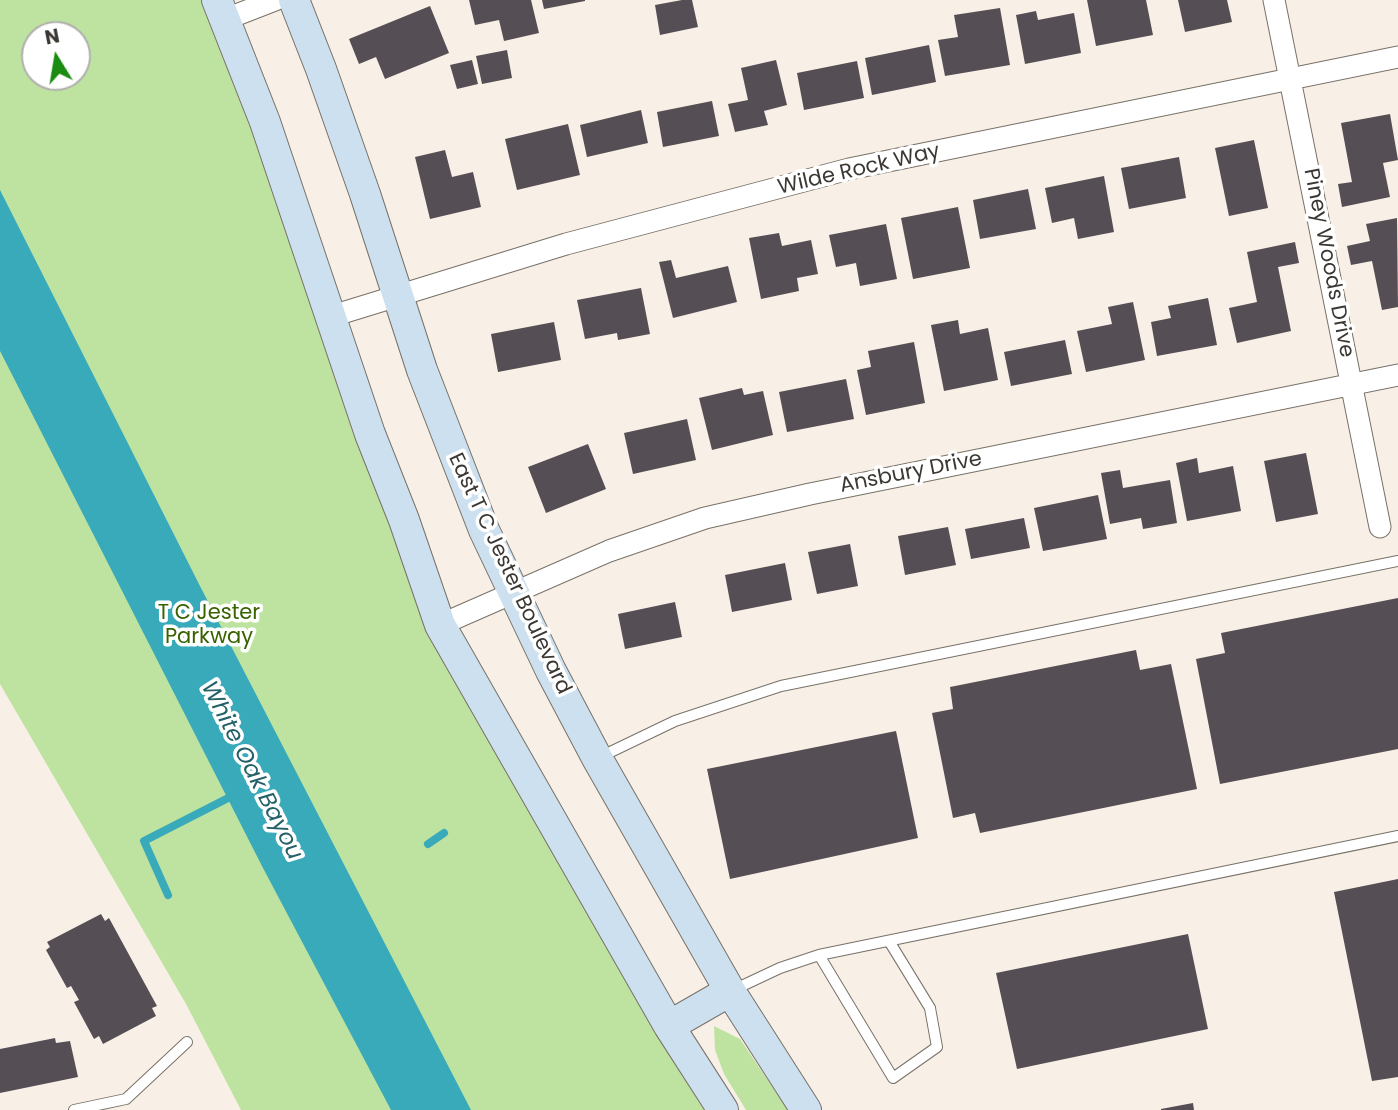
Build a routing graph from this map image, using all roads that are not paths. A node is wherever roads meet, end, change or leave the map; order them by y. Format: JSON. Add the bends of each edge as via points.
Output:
{"nodes":[{"id":1,"x":275,"y":0,"type":"edge"},
{"id":2,"x":294,"y":0,"type":"edge"},
{"id":3,"x":1273,"y":0,"type":"edge"},
{"id":4,"x":222,"y":10,"type":"edge"},
{"id":5,"x":1398,"y":57,"type":"edge"},
{"id":6,"x":1290,"y":79,"type":"junction"},
{"id":7,"x":397,"y":296,"type":"junction"},
{"id":8,"x":330,"y":317,"type":"junction"},
{"id":9,"x":1398,"y":375,"type":"edge"},
{"id":10,"x":1352,"y":385,"type":"junction"},
{"id":11,"x":1380,"y":527,"type":"dead end"},
{"id":12,"x":1398,"y":561,"type":"edge"},
{"id":13,"x":514,"y":593,"type":"junction"},
{"id":14,"x":440,"y":625,"type":"junction"},
{"id":15,"x":597,"y":758,"type":"junction"},
{"id":16,"x":1398,"y":836,"type":"edge"},
{"id":17,"x":889,"y":940,"type":"junction"},
{"id":18,"x":819,"y":955,"type":"junction"},
{"id":19,"x":730,"y":991,"type":"junction"},
{"id":20,"x":670,"y":1026,"type":"junction"},
{"id":21,"x":187,"y":1042,"type":"dead end"},
{"id":22,"x":74,"y":1110,"type":"edge"},
{"id":23,"x":723,"y":1110,"type":"edge"},
{"id":24,"x":806,"y":1110,"type":"edge"}],
"edges":[{"from":1,"to":4,"type":"street"},
{"from":2,"to":7,"type":"street","name":"East T C Jester Boulevard"},
{"from":3,"to":6,"type":"street","name":"Piney Woods Drive"},
{"from":4,"to":8,"type":"street","via":[[292,197]]},
{"from":5,"to":6,"type":"street","name":"Wilde Rock Way"},
{"from":6,"to":7,"type":"street","name":"Wilde Rock Way","via":[[849,169],[566,244]]},
{"from":6,"to":10,"type":"street","name":"Piney Woods Drive"},
{"from":7,"to":8,"type":"street","name":"Wilde Rock Way"},
{"from":7,"to":13,"type":"street","name":"East T C Jester Boulevard","via":[[454,454]]},
{"from":8,"to":14,"type":"street"},
{"from":9,"to":10,"type":"street","name":"Ansbury Drive"},
{"from":10,"to":11,"type":"street","name":"Piney Woods Drive"},
{"from":10,"to":13,"type":"street","name":"Ansbury Drive","via":[[705,518],[609,551]]},
{"from":12,"to":15,"type":"lane","via":[[781,687],[675,721]]},
{"from":13,"to":14,"type":"street","name":"Ansbury Drive"},
{"from":13,"to":15,"type":"street","name":"East T C Jester Boulevard"},
{"from":14,"to":20,"type":"street"},
{"from":15,"to":19,"type":"street","name":"East T C Jester Boulevard"},
{"from":16,"to":17,"type":"lane"},
{"from":17,"to":18,"type":"lane"},
{"from":17,"to":18,"type":"lane","via":[[930,1008],[937,1047],[893,1078]]},
{"from":18,"to":19,"type":"lane"},
{"from":19,"to":20,"type":"street"},
{"from":19,"to":24,"type":"street","name":"East T C Jester Boulevard"},
{"from":20,"to":23,"type":"street"},
{"from":21,"to":22,"type":"lane","via":[[126,1099]]}]}
